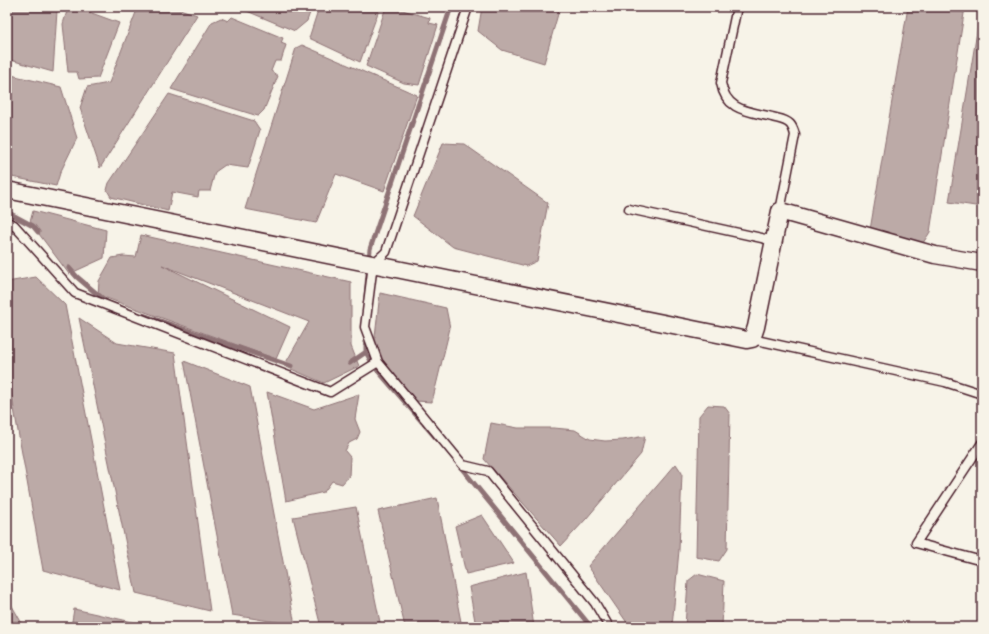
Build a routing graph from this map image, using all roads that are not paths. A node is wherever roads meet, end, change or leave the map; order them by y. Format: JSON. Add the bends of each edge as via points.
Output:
{"nodes":[{"id":1,"x":468,"y":7,"type":"edge"},
{"id":2,"x":737,"y":7,"type":"edge"},
{"id":3,"x":7,"y":190,"type":"edge"},
{"id":4,"x":629,"y":209,"type":"dead end"},
{"id":5,"x":780,"y":211,"type":"junction"},
{"id":6,"x":7,"y":222,"type":"edge"},
{"id":7,"x":775,"y":241,"type":"junction"},
{"id":8,"x":982,"y":263,"type":"edge"},
{"id":9,"x":373,"y":264,"type":"junction"},
{"id":10,"x":752,"y":339,"type":"junction"},
{"id":11,"x":378,"y":362,"type":"junction"},
{"id":12,"x":982,"y":394,"type":"edge"},
{"id":13,"x":982,"y":443,"type":"edge"},
{"id":14,"x":982,"y":562,"type":"edge"},
{"id":15,"x":609,"y":627,"type":"edge"}],
"edges":[{"from":1,"to":9,"type":"lane","via":[[386,252]]},
{"from":2,"to":5,"type":"lane","via":[[721,83],[723,93],[739,109],[784,120],[793,128],[795,135]]},
{"from":3,"to":9,"type":"street"},
{"from":4,"to":7,"type":"lane"},
{"from":5,"to":7,"type":"street"},
{"from":5,"to":8,"type":"street","via":[[935,255]]},
{"from":6,"to":11,"type":"lane","via":[[14,225],[75,293],[330,392]]},
{"from":7,"to":10,"type":"street"},
{"from":9,"to":10,"type":"street"},
{"from":9,"to":11,"type":"lane","via":[[365,327]]},
{"from":10,"to":12,"type":"lane","via":[[945,382]]},
{"from":11,"to":15,"type":"lane","via":[[463,465],[488,471],[595,603]]},
{"from":13,"to":14,"type":"lane","via":[[916,544]]}]}
